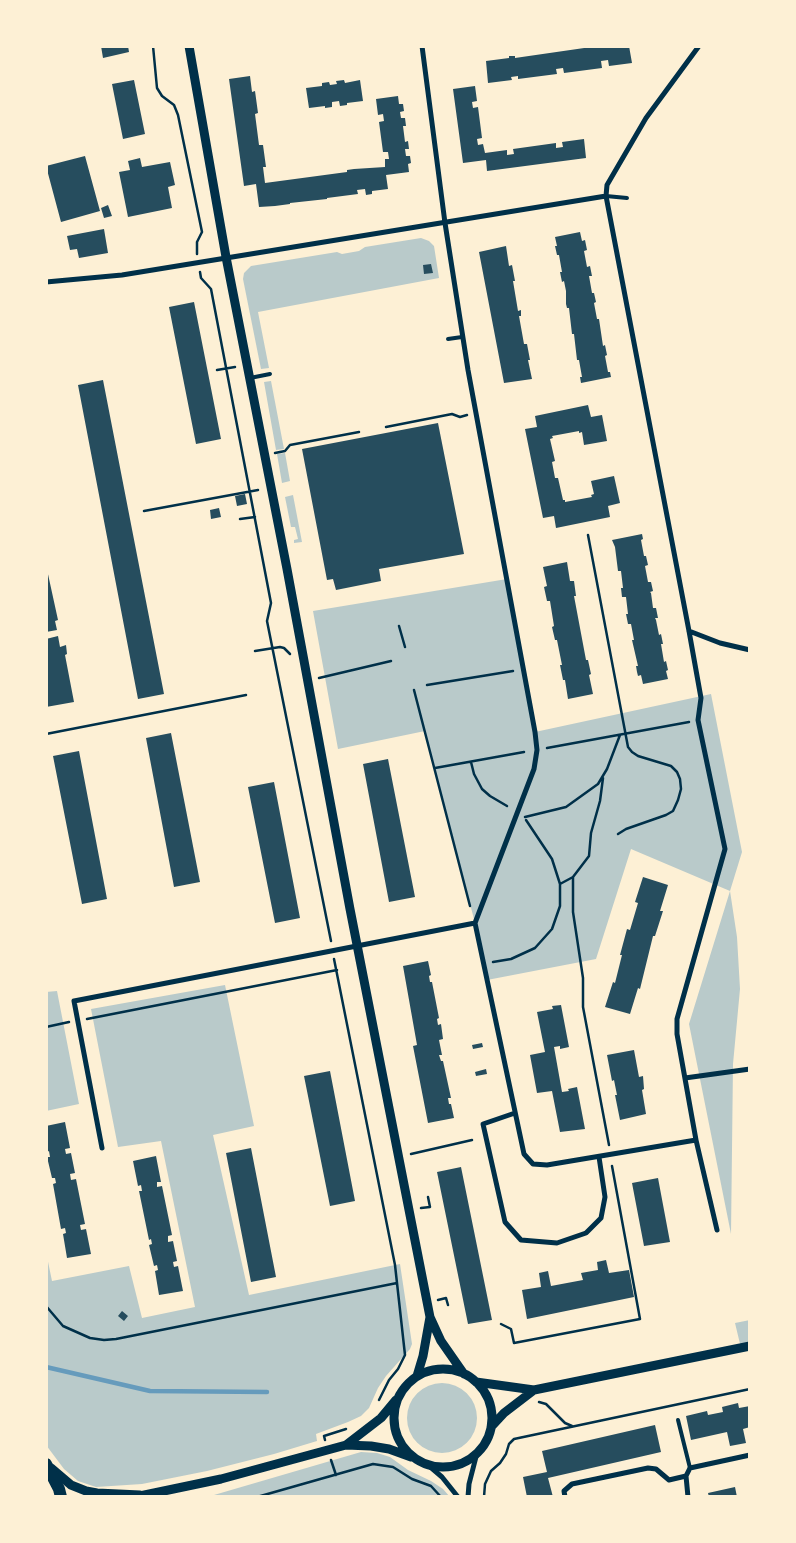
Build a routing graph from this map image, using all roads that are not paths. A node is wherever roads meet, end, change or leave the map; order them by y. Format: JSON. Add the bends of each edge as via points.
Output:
{"nodes":[{"id":1,"x":190,"y":46,"type":"edge"},
{"id":2,"x":422,"y":46,"type":"edge"},
{"id":3,"x":699,"y":46,"type":"edge"},
{"id":4,"x":606,"y":196,"type":"junction"},
{"id":5,"x":627,"y":198,"type":"dead end"},
{"id":6,"x":445,"y":223,"type":"junction"},
{"id":7,"x":226,"y":258,"type":"junction"},
{"id":8,"x":46,"y":282,"type":"edge"},
{"id":9,"x":462,"y":337,"type":"junction"},
{"id":10,"x":448,"y":339,"type":"dead end"},
{"id":11,"x":270,"y":374,"type":"dead end"},
{"id":12,"x":250,"y":378,"type":"junction"},
{"id":13,"x":689,"y":631,"type":"junction"},
{"id":14,"x":750,"y":650,"type":"edge"},
{"id":15,"x":475,"y":923,"type":"junction"},
{"id":16,"x":357,"y":947,"type":"junction"},
{"id":17,"x":750,"y":1069,"type":"edge"},
{"id":18,"x":685,"y":1078,"type":"junction"},
{"id":19,"x":515,"y":1113,"type":"junction"},
{"id":20,"x":696,"y":1140,"type":"junction"},
{"id":21,"x":102,"y":1148,"type":"dead end"},
{"id":22,"x":599,"y":1157,"type":"junction"},
{"id":23,"x":717,"y":1230,"type":"dead end"},
{"id":24,"x":430,"y":1317,"type":"junction"},
{"id":25,"x":750,"y":1346,"type":"edge"},
{"id":26,"x":464,"y":1374,"type":"junction"},
{"id":27,"x":417,"y":1376,"type":"junction"},
{"id":28,"x":476,"y":1382,"type":"junction"},
{"id":29,"x":534,"y":1390,"type":"junction"},
{"id":30,"x":398,"y":1398,"type":"junction"},
{"id":31,"x":678,"y":1420,"type":"dead end"},
{"id":32,"x":492,"y":1427,"type":"junction"},
{"id":33,"x":346,"y":1445,"type":"junction"},
{"id":34,"x":478,"y":1453,"type":"junction"},
{"id":35,"x":750,"y":1456,"type":"edge"},
{"id":36,"x":414,"y":1458,"type":"junction"},
{"id":37,"x":47,"y":1465,"type":"edge"},
{"id":38,"x":428,"y":1465,"type":"junction"},
{"id":39,"x":690,"y":1468,"type":"junction"},
{"id":40,"x":686,"y":1476,"type":"junction"},
{"id":41,"x":137,"y":1496,"type":"edge"},
{"id":42,"x":688,"y":1496,"type":"edge"},
{"id":43,"x":61,"y":1497,"type":"edge"},
{"id":44,"x":458,"y":1497,"type":"edge"},
{"id":45,"x":468,"y":1497,"type":"edge"},
{"id":46,"x":565,"y":1497,"type":"edge"},
{"id":47,"x":680,"y":1497,"type":"edge"}],
"edges":[{"from":1,"to":7,"type":"street"},
{"from":2,"to":6,"type":"street"},
{"from":3,"to":4,"type":"street","via":[[646,118],[607,184]]},
{"from":4,"to":5,"type":"lane"},
{"from":4,"to":6,"type":"street"},
{"from":4,"to":13,"type":"street"},
{"from":6,"to":7,"type":"street"},
{"from":6,"to":9,"type":"street"},
{"from":7,"to":8,"type":"street","via":[[122,275]]},
{"from":7,"to":12,"type":"street"},
{"from":9,"to":10,"type":"lane"},
{"from":9,"to":15,"type":"street","via":[[537,750],[534,769]]},
{"from":11,"to":12,"type":"lane"},
{"from":12,"to":16,"type":"street"},
{"from":13,"to":14,"type":"street"},
{"from":13,"to":18,"type":"street","via":[[701,698],[698,720],[725,849],[677,1019]]},
{"from":15,"to":16,"type":"street"},
{"from":15,"to":19,"type":"street"},
{"from":16,"to":21,"type":"street","via":[[74,1001]]},
{"from":16,"to":24,"type":"street"},
{"from":17,"to":18,"type":"street"},
{"from":18,"to":20,"type":"street"},
{"from":19,"to":22,"type":"street","via":[[524,1154],[533,1164],[548,1165]]},
{"from":19,"to":22,"type":"street","via":[[482,1124],[506,1222],[521,1240],[557,1243],[586,1233],[601,1218],[605,1197]]},
{"from":20,"to":22,"type":"street"},
{"from":20,"to":23,"type":"street"},
{"from":24,"to":26,"type":"street","via":[[441,1341]]},
{"from":24,"to":27,"type":"street"},
{"from":25,"to":29,"type":"street"},
{"from":26,"to":27,"type":"street","via":[[449,1369]]},
{"from":26,"to":28,"type":"street"},
{"from":27,"to":30,"type":"street","via":[[404,1387]]},
{"from":28,"to":29,"type":"street"},
{"from":28,"to":32,"type":"street","via":[[487,1396],[492,1410]]},
{"from":29,"to":32,"type":"street","via":[[504,1413]]},
{"from":30,"to":33,"type":"street","via":[[381,1418]]},
{"from":30,"to":36,"type":"street","via":[[395,1431],[402,1446]]},
{"from":31,"to":39,"type":"lane"},
{"from":32,"to":34,"type":"street"},
{"from":33,"to":36,"type":"street","via":[[389,1449]]},
{"from":33,"to":41,"type":"street","via":[[221,1479]]},
{"from":34,"to":38,"type":"street","via":[[462,1464],[446,1467]]},
{"from":34,"to":45,"type":"street"},
{"from":35,"to":39,"type":"street"},
{"from":36,"to":38,"type":"street"},
{"from":37,"to":41,"type":"street","via":[[71,1485],[86,1491]]},
{"from":37,"to":43,"type":"main road"},
{"from":38,"to":44,"type":"street"},
{"from":39,"to":40,"type":"street"},
{"from":40,"to":42,"type":"street"},
{"from":40,"to":46,"type":"street","via":[[669,1480],[656,1469],[648,1468],[572,1484],[564,1491]]},
{"from":42,"to":47,"type":"street"}]}
